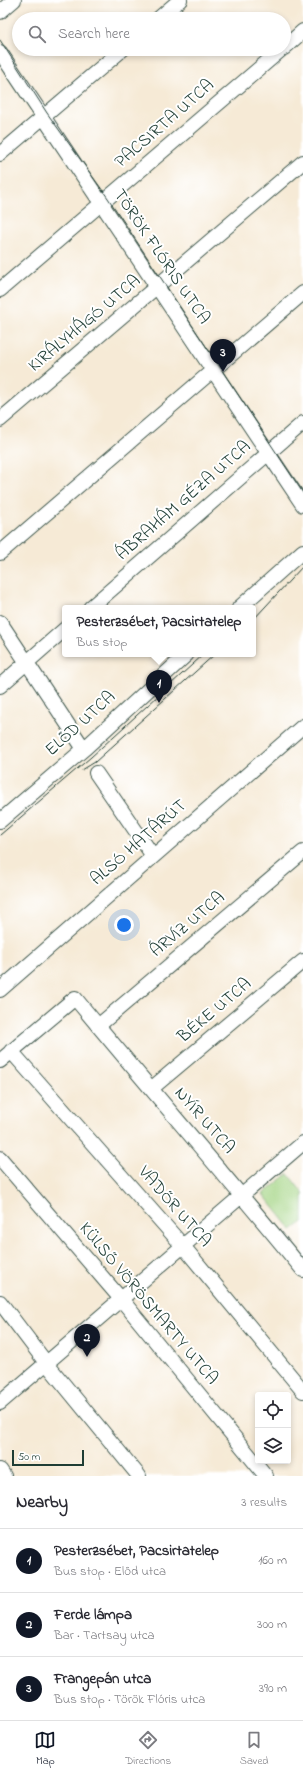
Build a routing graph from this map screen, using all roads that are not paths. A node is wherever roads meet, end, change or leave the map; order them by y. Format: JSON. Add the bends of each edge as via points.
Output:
{"nodes":[{"id":1,"x":14,"y":0,"type":"edge"},
{"id":2,"x":180,"y":0,"type":"edge"},
{"id":3,"x":0,"y":12,"type":"edge"},
{"id":4,"x":166,"y":12,"type":"edge"},
{"id":5,"x":303,"y":31,"type":"edge"},
{"id":6,"x":291,"y":41,"type":"edge"},
{"id":7,"x":0,"y":52,"type":"edge"},
{"id":8,"x":115,"y":56,"type":"edge"},
{"id":9,"x":274,"y":56,"type":"edge"},
{"id":10,"x":43,"y":117,"type":"junction"},
{"id":11,"x":0,"y":154,"type":"edge"},
{"id":12,"x":303,"y":162,"type":"edge"},
{"id":13,"x":102,"y":203,"type":"junction"},
{"id":14,"x":158,"y":287,"type":"junction"},
{"id":15,"x":0,"y":290,"type":"edge"},
{"id":16,"x":303,"y":293,"type":"edge"},
{"id":17,"x":214,"y":370,"type":"junction"},
{"id":18,"x":0,"y":420,"type":"edge"},
{"id":19,"x":303,"y":422,"type":"edge"},
{"id":20,"x":269,"y":452,"type":"junction"},
{"id":21,"x":303,"y":505,"type":"edge"},
{"id":22,"x":303,"y":550,"type":"edge"},
{"id":23,"x":0,"y":553,"type":"edge"},
{"id":24,"x":93,"y":605,"type":"edge"},
{"id":25,"x":241,"y":605,"type":"edge"},
{"id":26,"x":0,"y":622,"type":"edge"},
{"id":27,"x":62,"y":632,"type":"edge"},
{"id":28,"x":184,"y":657,"type":"edge"},
{"id":29,"x":27,"y":663,"type":"junction"},
{"id":30,"x":0,"y":686,"type":"edge"},
{"id":31,"x":303,"y":726,"type":"edge"},
{"id":32,"x":84,"y":749,"type":"junction"},
{"id":33,"x":96,"y":773,"type":"dead end"},
{"id":34,"x":0,"y":821,"type":"edge"},
{"id":35,"x":303,"y":852,"type":"edge"},
{"id":36,"x":153,"y":856,"type":"junction"},
{"id":37,"x":303,"y":961,"type":"edge"},
{"id":38,"x":0,"y":990,"type":"edge"},
{"id":39,"x":98,"y":1026,"type":"junction"},
{"id":40,"x":11,"y":1051,"type":"junction"},
{"id":41,"x":0,"y":1061,"type":"edge"},
{"id":42,"x":150,"y":1089,"type":"junction"},
{"id":43,"x":303,"y":1143,"type":"edge"},
{"id":44,"x":0,"y":1158,"type":"edge"},
{"id":45,"x":242,"y":1195,"type":"junction"},
{"id":46,"x":184,"y":1246,"type":"junction"},
{"id":47,"x":303,"y":1270,"type":"edge"},
{"id":48,"x":121,"y":1299,"type":"junction"},
{"id":49,"x":0,"y":1302,"type":"edge"},
{"id":50,"x":47,"y":1364,"type":"junction"},
{"id":51,"x":303,"y":1391,"type":"edge"},
{"id":52,"x":0,"y":1403,"type":"edge"},
{"id":53,"x":0,"y":1470,"type":"edge"},
{"id":54,"x":4,"y":1476,"type":"edge"},
{"id":55,"x":139,"y":1476,"type":"edge"},
{"id":56,"x":266,"y":1476,"type":"edge"}],
"edges":[{"from":1,"to":3,"type":"street"},
{"from":2,"to":4,"type":"street"},
{"from":5,"to":6,"type":"street","name":"PACSIRTA UTCA"},
{"from":7,"to":10,"type":"street","name":"TÖRÖK FLÓRIS UTCA"},
{"from":8,"to":10,"type":"street"},
{"from":9,"to":13,"type":"street","name":"PACSIRTA UTCA"},
{"from":10,"to":11,"type":"street"},
{"from":10,"to":13,"type":"street","name":"TÖRÖK FLÓRIS UTCA"},
{"from":12,"to":14,"type":"street","name":"KIRÁLYHÁGÓ UTCA"},
{"from":13,"to":14,"type":"street","name":"TÖRÖK FLÓRIS UTCA"},
{"from":13,"to":15,"type":"street","name":"PACSIRTA UTCA"},
{"from":14,"to":17,"type":"street","name":"TÖRÖK FLÓRIS UTCA"},
{"from":14,"to":18,"type":"street","name":"KIRÁLYHÁGÓ UTCA"},
{"from":16,"to":17,"type":"street"},
{"from":17,"to":20,"type":"street","name":"TÖRÖK FLÓRIS UTCA"},
{"from":17,"to":23,"type":"street"},
{"from":19,"to":20,"type":"street","name":"ÁBRAHÁM GÉZA UTCA"},
{"from":20,"to":21,"type":"street","name":"TÖRÖK FLÓRIS UTCA"},
{"from":20,"to":24,"type":"street","name":"ÁBRAHÁM GÉZA UTCA"},
{"from":22,"to":25,"type":"street"},
{"from":26,"to":29,"type":"street"},
{"from":27,"to":29,"type":"street"},
{"from":28,"to":32,"type":"street","name":"ELŐD UTCA"},
{"from":29,"to":30,"type":"street"},
{"from":29,"to":32,"type":"street"},
{"from":31,"to":36,"type":"street","name":"ALSÓ HATÁRÚT"},
{"from":32,"to":34,"type":"street","name":"ELŐD UTCA"},
{"from":33,"to":36,"type":"street"},
{"from":35,"to":39,"type":"street","name":"ÁRVÍZ UTCA"},
{"from":36,"to":38,"type":"street","name":"ALSÓ HATÁRÚT"},
{"from":37,"to":42,"type":"street","name":"BÉKE UTCA"},
{"from":39,"to":40,"type":"street","name":"NYÍR UTCA","via":[[75,998]]},
{"from":39,"to":42,"type":"street","name":"NYÍR UTCA"},
{"from":40,"to":41,"type":"street"},
{"from":40,"to":46,"type":"street","name":"VADŐR UTCA"},
{"from":42,"to":45,"type":"street","name":"NYÍR UTCA"},
{"from":43,"to":45,"type":"street"},
{"from":44,"to":48,"type":"street","name":"KÜLSŐ VÖRÖSMARTY UTCA"},
{"from":45,"to":46,"type":"street"},
{"from":45,"to":47,"type":"street","name":"NYÍR UTCA"},
{"from":46,"to":48,"type":"street"},
{"from":46,"to":51,"type":"street","name":"VADŐR UTCA"},
{"from":48,"to":50,"type":"street"},
{"from":48,"to":56,"type":"street","name":"KÜLSŐ VÖRÖSMARTY UTCA"},
{"from":49,"to":50,"type":"street"},
{"from":50,"to":52,"type":"street"},
{"from":50,"to":55,"type":"street"},
{"from":53,"to":54,"type":"street"}]}
